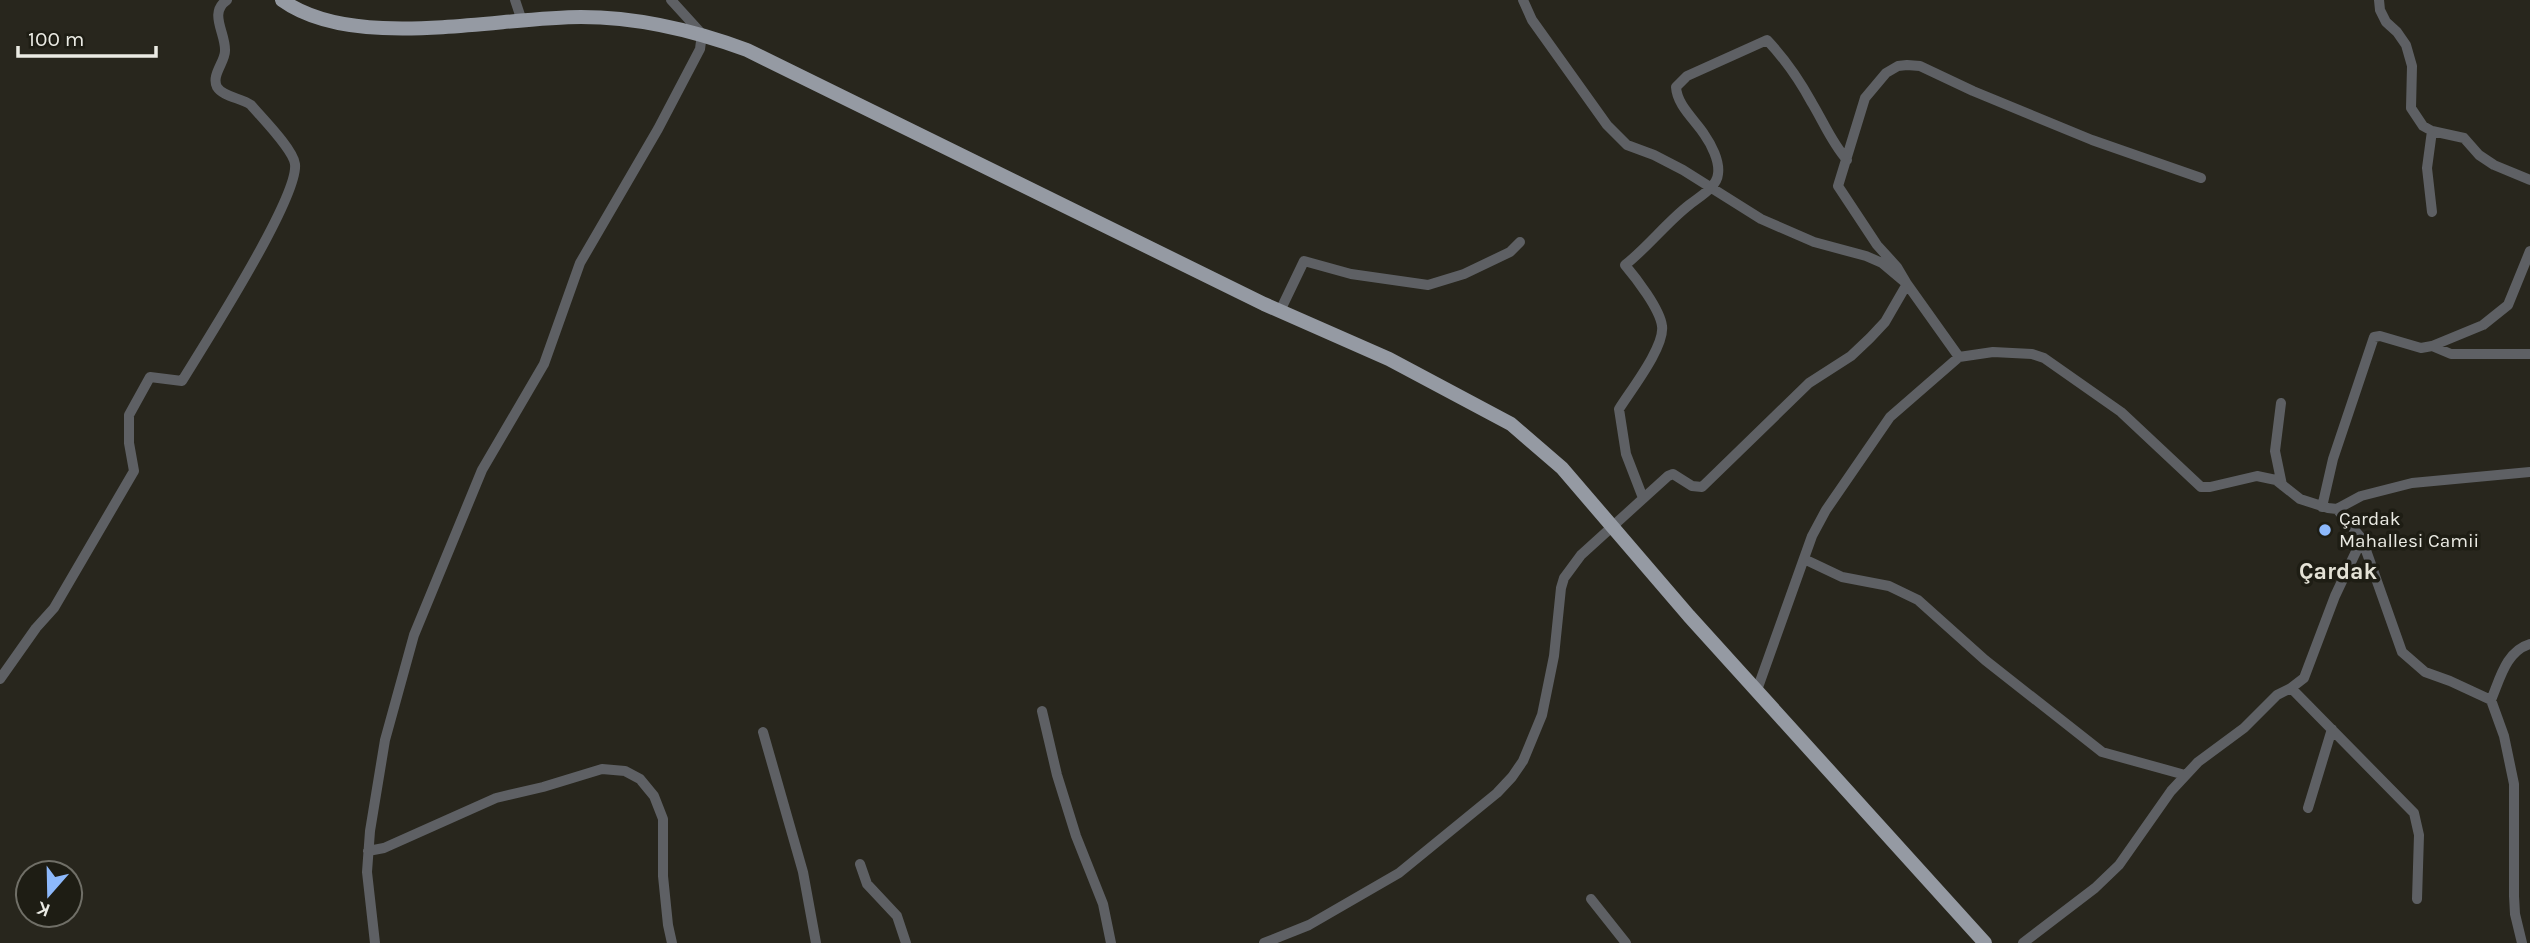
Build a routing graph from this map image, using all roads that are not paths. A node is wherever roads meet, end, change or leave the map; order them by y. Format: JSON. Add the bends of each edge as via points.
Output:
{"nodes":[{"id":1,"x":227,"y":0,"type":"edge"},
{"id":2,"x":282,"y":0,"type":"edge"},
{"id":3,"x":515,"y":0,"type":"edge"},
{"id":4,"x":671,"y":0,"type":"edge"},
{"id":5,"x":1523,"y":0,"type":"edge"},
{"id":6,"x":2379,"y":0,"type":"edge"},
{"id":7,"x":522,"y":21,"type":"junction"},
{"id":8,"x":702,"y":34,"type":"junction"},
{"id":9,"x":2432,"y":131,"type":"junction"},
{"id":10,"x":1847,"y":160,"type":"junction"},
{"id":11,"x":2201,"y":178,"type":"dead end"},
{"id":12,"x":2530,"y":180,"type":"edge"},
{"id":13,"x":1711,"y":188,"type":"junction"},
{"id":14,"x":2432,"y":212,"type":"dead end"},
{"id":15,"x":1520,"y":242,"type":"dead end"},
{"id":16,"x":2530,"y":251,"type":"edge"},
{"id":17,"x":1908,"y":284,"type":"junction"},
{"id":18,"x":1280,"y":311,"type":"junction"},
{"id":19,"x":2432,"y":346,"type":"junction"},
{"id":20,"x":2530,"y":354,"type":"edge"},
{"id":21,"x":1959,"y":357,"type":"junction"},
{"id":22,"x":2281,"y":403,"type":"dead end"},
{"id":23,"x":2530,"y":472,"type":"edge"},
{"id":24,"x":2282,"y":485,"type":"junction"},
{"id":25,"x":1643,"y":498,"type":"junction"},
{"id":26,"x":2322,"y":507,"type":"junction"},
{"id":27,"x":2337,"y":509,"type":"junction"},
{"id":28,"x":1612,"y":527,"type":"junction"},
{"id":29,"x":2362,"y":539,"type":"junction"},
{"id":30,"x":1804,"y":558,"type":"junction"},
{"id":31,"x":2530,"y":644,"type":"edge"},
{"id":32,"x":0,"y":679,"type":"edge"},
{"id":33,"x":2291,"y":688,"type":"junction"},
{"id":34,"x":1757,"y":690,"type":"junction"},
{"id":35,"x":2491,"y":700,"type":"junction"},
{"id":36,"x":1042,"y":711,"type":"dead end"},
{"id":37,"x":2332,"y":729,"type":"junction"},
{"id":38,"x":763,"y":732,"type":"dead end"},
{"id":39,"x":2185,"y":775,"type":"junction"},
{"id":40,"x":2308,"y":808,"type":"dead end"},
{"id":41,"x":368,"y":851,"type":"junction"},
{"id":42,"x":860,"y":864,"type":"dead end"},
{"id":43,"x":1591,"y":899,"type":"dead end"},
{"id":44,"x":2417,"y":900,"type":"dead end"},
{"id":45,"x":375,"y":943,"type":"edge"},
{"id":46,"x":672,"y":943,"type":"edge"},
{"id":47,"x":816,"y":943,"type":"edge"},
{"id":48,"x":906,"y":943,"type":"edge"},
{"id":49,"x":1111,"y":943,"type":"edge"},
{"id":50,"x":1264,"y":943,"type":"edge"},
{"id":51,"x":1626,"y":943,"type":"edge"},
{"id":52,"x":1985,"y":943,"type":"edge"},
{"id":53,"x":2023,"y":943,"type":"edge"},
{"id":54,"x":2522,"y":943,"type":"edge"}],
"edges":[{"from":1,"to":32,"type":"street","via":[[218,12],[226,50],[216,79],[218,87],[251,105],[293,156],[295,176],[248,271],[182,381],[150,377],[129,415],[134,471],[54,608]]},
{"from":2,"to":7,"type":"main road","via":[[316,18],[352,26]]},
{"from":3,"to":7,"type":"street"},
{"from":4,"to":8,"type":"street"},
{"from":5,"to":13,"type":"street","via":[[1532,20],[1607,125],[1627,145]]},
{"from":6,"to":9,"type":"street","via":[[2386,22],[2406,45],[2412,75],[2411,108]]},
{"from":7,"to":8,"type":"main road","via":[[580,17],[644,21]]},
{"from":8,"to":18,"type":"main road","via":[[747,50]]},
{"from":8,"to":41,"type":"street","via":[[700,49],[658,129],[580,263],[544,364],[500,436],[467,504],[414,635],[397,692],[380,765]]},
{"from":9,"to":12,"type":"street","via":[[2464,138],[2494,165]]},
{"from":9,"to":14,"type":"street","via":[[2427,168]]},
{"from":10,"to":11,"type":"street","via":[[1865,99],[1886,73],[1907,65],[1920,66],[2092,140]]},
{"from":10,"to":13,"type":"street","via":[[1767,40],[1687,76],[1676,87],[1676,96],[1718,163],[1718,177]]},
{"from":10,"to":17,"type":"street","via":[[1838,186]]},
{"from":13,"to":17,"type":"street","via":[[1761,219],[1814,242],[1882,263]]},
{"from":13,"to":25,"type":"street","via":[[1625,265],[1645,289],[1662,326],[1657,350],[1619,409],[1626,454]]},
{"from":15,"to":18,"type":"street","via":[[1510,252],[1465,274],[1428,285],[1351,274],[1304,261]]},
{"from":16,"to":19,"type":"street","via":[[2503,311],[2483,325]]},
{"from":17,"to":21,"type":"street"},
{"from":17,"to":25,"type":"street","via":[[1870,338],[1810,383],[1703,487],[1673,474]]},
{"from":18,"to":28,"type":"main road","via":[[1389,359],[1511,424],[1562,468]]},
{"from":19,"to":20,"type":"street","via":[[2451,354]]},
{"from":19,"to":26,"type":"street","via":[[2421,348],[2374,337],[2333,458]]},
{"from":21,"to":24,"type":"street","via":[[1993,352],[2044,358],[2121,412],[2201,487],[2257,476]]},
{"from":21,"to":30,"type":"street","via":[[1891,416],[1826,510]]},
{"from":22,"to":24,"type":"street","via":[[2275,451]]},
{"from":23,"to":27,"type":"street","via":[[2412,483],[2361,496]]},
{"from":24,"to":26,"type":"street","via":[[2300,499]]},
{"from":25,"to":28,"type":"street"},
{"from":26,"to":27,"type":"street"},
{"from":27,"to":29,"type":"street"},
{"from":28,"to":34,"type":"main road"},
{"from":28,"to":50,"type":"street","via":[[1564,578],[1542,715],[1523,761],[1511,777],[1399,873],[1309,925]]},
{"from":29,"to":33,"type":"street","via":[[2304,678]]},
{"from":29,"to":35,"type":"street","via":[[2402,652],[2425,672]]},
{"from":30,"to":34,"type":"street"},
{"from":30,"to":39,"type":"street","via":[[1842,577],[1889,586],[1918,600],[1985,660],[2102,752]]},
{"from":31,"to":35,"type":"street","via":[[2509,659]]},
{"from":33,"to":37,"type":"street"},
{"from":33,"to":39,"type":"street"},
{"from":34,"to":52,"type":"main road"},
{"from":35,"to":54,"type":"street","via":[[2514,785],[2514,896]]},
{"from":36,"to":49,"type":"street","via":[[1057,775],[1103,904]]},
{"from":37,"to":40,"type":"street"},
{"from":37,"to":44,"type":"street","via":[[2417,818]]},
{"from":38,"to":47,"type":"street","via":[[803,873]]},
{"from":39,"to":53,"type":"street","via":[[2119,865]]},
{"from":41,"to":45,"type":"street"},
{"from":41,"to":46,"type":"street","via":[[496,798],[602,769],[625,771],[640,779],[654,796],[663,820],[663,876]]},
{"from":42,"to":48,"type":"street","via":[[867,884],[897,916]]},
{"from":43,"to":51,"type":"street"}]}
